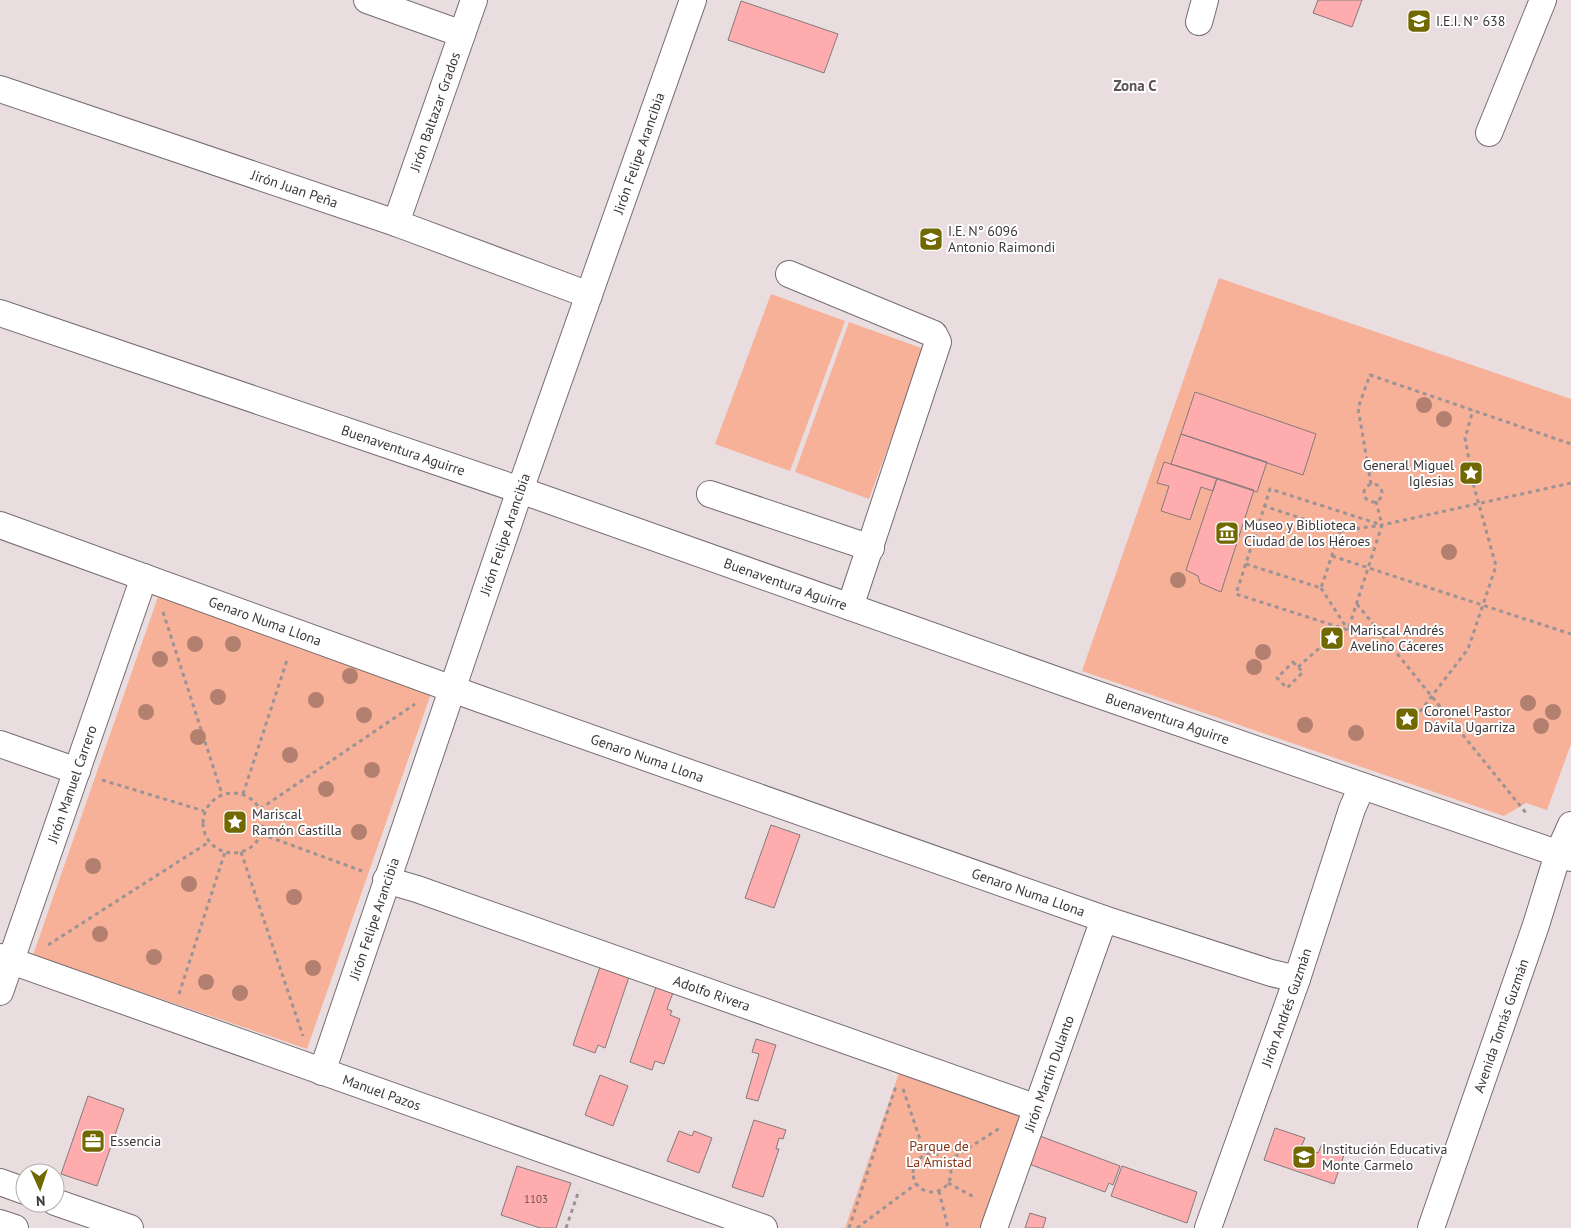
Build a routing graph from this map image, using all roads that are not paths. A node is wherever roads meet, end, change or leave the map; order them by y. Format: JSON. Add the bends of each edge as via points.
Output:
{"nodes":[{"id":1,"x":367,"y":0,"type":"edge"},
{"id":2,"x":474,"y":0,"type":"edge"},
{"id":3,"x":693,"y":0,"type":"edge"},
{"id":4,"x":1543,"y":0,"type":"edge"},
{"id":5,"x":462,"y":34,"type":"junction"},
{"id":6,"x":1,"y":91,"type":"edge"},
{"id":7,"x":1489,"y":133,"type":"dead end"},
{"id":8,"x":396,"y":223,"type":"junction"},
{"id":9,"x":789,"y":274,"type":"dead end"},
{"id":10,"x":589,"y":295,"type":"junction"},
{"id":11,"x":0,"y":313,"type":"edge"},
{"id":12,"x":520,"y":490,"type":"junction"},
{"id":13,"x":710,"y":494,"type":"dead end"},
{"id":14,"x":0,"y":525,"type":"edge"},
{"id":15,"x":871,"y":548,"type":"junction"},
{"id":16,"x":144,"y":577,"type":"junction"},
{"id":17,"x":850,"y":607,"type":"junction"},
{"id":18,"x":452,"y":688,"type":"junction"},
{"id":19,"x":0,"y":744,"type":"edge"},
{"id":20,"x":77,"y":771,"type":"junction"},
{"id":21,"x":1362,"y":786,"type":"junction"},
{"id":22,"x":1571,"y":825,"type":"edge"},
{"id":23,"x":1564,"y":856,"type":"edge"},
{"id":24,"x":386,"y":880,"type":"junction"},
{"id":25,"x":1104,"y":919,"type":"junction"},
{"id":26,"x":5,"y":959,"type":"edge"},
{"id":27,"x":1297,"y":978,"type":"junction"},
{"id":28,"x":0,"y":992,"type":"edge"},
{"id":29,"x":322,"y":1072,"type":"junction"},
{"id":30,"x":1037,"y":1108,"type":"junction"},
{"id":31,"x":0,"y":1182,"type":"edge"},
{"id":32,"x":15,"y":1187,"type":"edge"},
{"id":33,"x":65,"y":1205,"type":"edge"},
{"id":34,"x":0,"y":1223,"type":"edge"},
{"id":35,"x":15,"y":1228,"type":"edge"},
{"id":36,"x":130,"y":1228,"type":"edge"},
{"id":37,"x":764,"y":1228,"type":"edge"},
{"id":38,"x":994,"y":1228,"type":"edge"},
{"id":39,"x":1208,"y":1228,"type":"edge"},
{"id":40,"x":1431,"y":1228,"type":"edge"}],
"edges":[{"from":1,"to":5,"type":"street"},
{"from":2,"to":5,"type":"street","name":"Jirón Baltazar Grados"},
{"from":3,"to":10,"type":"street","name":"Jirón Felipe Arancibia"},
{"from":4,"to":7,"type":"street"},
{"from":5,"to":8,"type":"street","name":"Jirón Baltazar Grados"},
{"from":6,"to":8,"type":"street","name":"Jirón Juan Peña"},
{"from":8,"to":10,"type":"street","name":"Jirón Juan Peña"},
{"from":9,"to":15,"type":"street","via":[[934,334],[938,342]]},
{"from":10,"to":12,"type":"street","name":"Jirón Felipe Arancibia"},
{"from":11,"to":12,"type":"street","name":"Buenaventura Aguirre"},
{"from":12,"to":17,"type":"street","name":"Buenaventura Aguirre"},
{"from":12,"to":18,"type":"street","name":"Jirón Felipe Arancibia"},
{"from":13,"to":15,"type":"street"},
{"from":14,"to":16,"type":"street","name":"Genaro Numa Llona"},
{"from":15,"to":17,"type":"street"},
{"from":16,"to":18,"type":"street","name":"Genaro Numa Llona"},
{"from":16,"to":20,"type":"street","name":"Jirón Manuel Carrero"},
{"from":17,"to":21,"type":"street","name":"Buenaventura Aguirre"},
{"from":18,"to":24,"type":"street","name":"Jirón Felipe Arancibia"},
{"from":18,"to":25,"type":"street","name":"Genaro Numa Llona"},
{"from":19,"to":20,"type":"street"},
{"from":20,"to":26,"type":"street","name":"Jirón Manuel Carrero"},
{"from":21,"to":23,"type":"street","name":"Buenaventura Aguirre"},
{"from":21,"to":27,"type":"street","name":"Jirón Andrés Guzmán"},
{"from":22,"to":23,"type":"street","name":"Avenida Tomás Guzmán"},
{"from":23,"to":40,"type":"street","name":"Avenida Tomás Guzmán","via":[[1536,925]]},
{"from":24,"to":29,"type":"street","name":"Jirón Felipe Arancibia"},
{"from":24,"to":30,"type":"street","name":"Adolfo Rivera","via":[[902,1070]]},
{"from":25,"to":27,"type":"street","name":"Genaro Numa Llona","via":[[1271,973]]},
{"from":25,"to":30,"type":"street","name":"Jirón Martín Dulanto"},
{"from":26,"to":28,"type":"street","name":"Jirón Manuel Carrero"},
{"from":26,"to":29,"type":"street","name":"Manuel Pazos"},
{"from":27,"to":39,"type":"street","name":"Jirón Andrés Guzmán"},
{"from":29,"to":37,"type":"street","name":"Manuel Pazos"},
{"from":30,"to":38,"type":"street","name":"Jirón Martín Dulanto"},
{"from":31,"to":32,"type":"street"},
{"from":33,"to":36,"type":"street"},
{"from":34,"to":35,"type":"street"}]}
